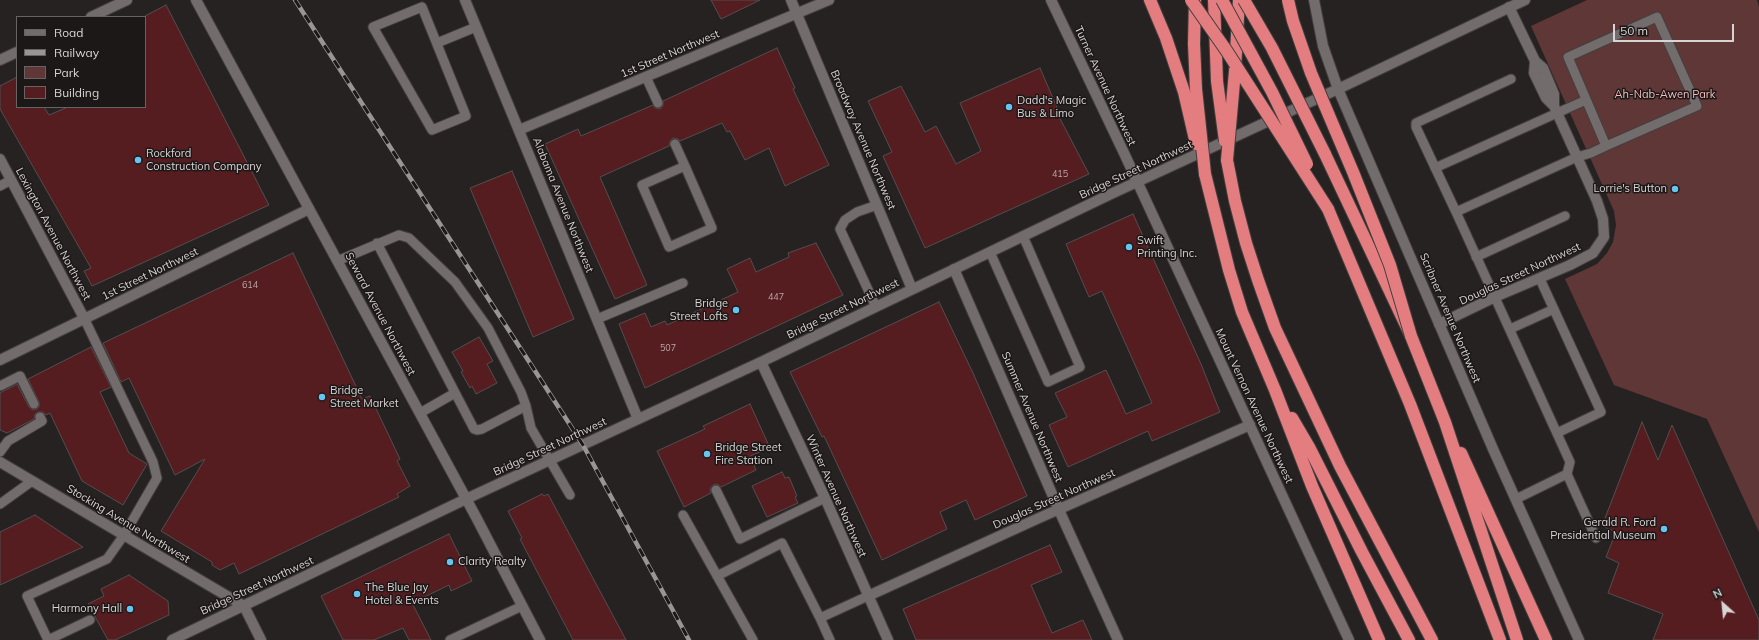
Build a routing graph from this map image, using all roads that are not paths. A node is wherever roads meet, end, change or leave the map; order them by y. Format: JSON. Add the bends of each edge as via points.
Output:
{"nodes":[{"id":1,"x":127,"y":0,"type":"edge"},
{"id":2,"x":196,"y":0,"type":"edge"},
{"id":3,"x":465,"y":0,"type":"edge"},
{"id":4,"x":791,"y":0,"type":"edge"},
{"id":5,"x":829,"y":0,"type":"edge"},
{"id":6,"x":1051,"y":0,"type":"edge"},
{"id":7,"x":1150,"y":0,"type":"edge"},
{"id":8,"x":1191,"y":0,"type":"edge"},
{"id":9,"x":1195,"y":0,"type":"edge"},
{"id":10,"x":1214,"y":0,"type":"edge"},
{"id":11,"x":1222,"y":0,"type":"edge"},
{"id":12,"x":1239,"y":0,"type":"edge"},
{"id":13,"x":1244,"y":0,"type":"edge"},
{"id":14,"x":1288,"y":0,"type":"edge"},
{"id":15,"x":1314,"y":0,"type":"edge"},
{"id":16,"x":1525,"y":0,"type":"edge"},
{"id":17,"x":1509,"y":7,"type":"junction"},
{"id":18,"x":796,"y":14,"type":"junction"},
{"id":19,"x":93,"y":16,"type":"edge"},
{"id":20,"x":476,"y":27,"type":"junction"},
{"id":21,"x":437,"y":43,"type":"junction"},
{"id":22,"x":16,"y":52,"type":"edge"},
{"id":23,"x":0,"y":60,"type":"edge"},
{"id":24,"x":646,"y":77,"type":"junction"},
{"id":25,"x":1511,"y":79,"type":"dead end"},
{"id":26,"x":1338,"y":89,"type":"junction"},
{"id":27,"x":1586,"y":100,"type":"junction"},
{"id":28,"x":658,"y":103,"type":"dead end"},
{"id":29,"x":1556,"y":109,"type":"junction"},
{"id":30,"x":519,"y":130,"type":"junction"},
{"id":31,"x":675,"y":144,"type":"dead end"},
{"id":32,"x":1606,"y":146,"type":"junction"},
{"id":33,"x":1577,"y":157,"type":"junction"},
{"id":34,"x":0,"y":159,"type":"edge"},
{"id":35,"x":1227,"y":160,"type":"junction"},
{"id":36,"x":685,"y":166,"type":"junction"},
{"id":37,"x":1435,"y":168,"type":"junction"},
{"id":38,"x":1205,"y":174,"type":"junction"},
{"id":39,"x":11,"y":180,"type":"junction"},
{"id":40,"x":1137,"y":182,"type":"junction"},
{"id":41,"x":0,"y":186,"type":"edge"},
{"id":42,"x":877,"y":205,"type":"junction"},
{"id":43,"x":309,"y":209,"type":"junction"},
{"id":44,"x":1328,"y":209,"type":"junction"},
{"id":45,"x":1456,"y":212,"type":"junction"},
{"id":46,"x":1565,"y":216,"type":"dead end"},
{"id":47,"x":1023,"y":236,"type":"junction"},
{"id":48,"x":377,"y":243,"type":"junction"},
{"id":49,"x":990,"y":252,"type":"junction"},
{"id":50,"x":1476,"y":257,"type":"junction"},
{"id":51,"x":337,"y":261,"type":"junction"},
{"id":52,"x":954,"y":270,"type":"junction"},
{"id":53,"x":1540,"y":279,"type":"junction"},
{"id":54,"x":683,"y":283,"type":"dead end"},
{"id":55,"x":912,"y":289,"type":"junction"},
{"id":56,"x":1495,"y":297,"type":"junction"},
{"id":57,"x":876,"y":307,"type":"junction"},
{"id":58,"x":1554,"y":309,"type":"junction"},
{"id":59,"x":597,"y":319,"type":"junction"},
{"id":60,"x":85,"y":320,"type":"junction"},
{"id":61,"x":1440,"y":324,"type":"junction"},
{"id":62,"x":1510,"y":329,"type":"junction"},
{"id":63,"x":1411,"y":336,"type":"junction"},
{"id":64,"x":0,"y":360,"type":"edge"},
{"id":65,"x":761,"y":362,"type":"junction"},
{"id":66,"x":0,"y":386,"type":"edge"},
{"id":67,"x":1275,"y":390,"type":"junction"},
{"id":68,"x":455,"y":394,"type":"junction"},
{"id":69,"x":34,"y":404,"type":"dead end"},
{"id":70,"x":526,"y":406,"type":"junction"},
{"id":71,"x":420,"y":413,"type":"junction"},
{"id":72,"x":40,"y":417,"type":"dead end"},
{"id":73,"x":638,"y":419,"type":"junction"},
{"id":74,"x":1445,"y":422,"type":"junction"},
{"id":75,"x":1250,"y":425,"type":"junction"},
{"id":76,"x":1557,"y":433,"type":"junction"},
{"id":77,"x":0,"y":435,"type":"edge"},
{"id":78,"x":8,"y":441,"type":"junction"},
{"id":79,"x":0,"y":452,"type":"edge"},
{"id":80,"x":550,"y":461,"type":"junction"},
{"id":81,"x":0,"y":462,"type":"edge"},
{"id":82,"x":1567,"y":474,"type":"junction"},
{"id":83,"x":32,"y":481,"type":"junction"},
{"id":84,"x":716,"y":490,"type":"dead end"},
{"id":85,"x":570,"y":495,"type":"dead end"},
{"id":86,"x":824,"y":498,"type":"junction"},
{"id":87,"x":466,"y":499,"type":"junction"},
{"id":88,"x":1516,"y":499,"type":"junction"},
{"id":89,"x":0,"y":504,"type":"edge"},
{"id":90,"x":1058,"y":510,"type":"junction"},
{"id":91,"x":683,"y":515,"type":"dead end"},
{"id":92,"x":124,"y":535,"type":"junction"},
{"id":93,"x":1596,"y":538,"type":"dead end"},
{"id":94,"x":717,"y":576,"type":"junction"},
{"id":95,"x":868,"y":596,"type":"junction"},
{"id":96,"x":244,"y":606,"type":"junction"},
{"id":97,"x":522,"y":606,"type":"junction"},
{"id":98,"x":820,"y":618,"type":"junction"},
{"id":99,"x":90,"y":620,"type":"dead end"},
{"id":100,"x":48,"y":640,"type":"edge"},
{"id":101,"x":172,"y":640,"type":"edge"},
{"id":102,"x":261,"y":640,"type":"edge"},
{"id":103,"x":450,"y":640,"type":"edge"},
{"id":104,"x":540,"y":640,"type":"edge"},
{"id":105,"x":753,"y":640,"type":"edge"},
{"id":106,"x":830,"y":640,"type":"edge"},
{"id":107,"x":888,"y":640,"type":"edge"},
{"id":108,"x":1118,"y":640,"type":"edge"},
{"id":109,"x":1348,"y":640,"type":"edge"},
{"id":110,"x":1379,"y":640,"type":"edge"},
{"id":111,"x":1409,"y":640,"type":"edge"},
{"id":112,"x":1432,"y":640,"type":"edge"},
{"id":113,"x":1500,"y":640,"type":"edge"},
{"id":114,"x":1517,"y":640,"type":"edge"},
{"id":115,"x":1546,"y":640,"type":"edge"},
{"id":116,"x":1579,"y":640,"type":"edge"}],
"edges":[{"from":1,"to":19,"type":"street"},
{"from":2,"to":43,"type":"street","name":"Seward Avenue Northwest"},
{"from":3,"to":20,"type":"street","name":"Alabama Avenue Northwest"},
{"from":4,"to":18,"type":"street","name":"Broadway Avenue Northwest"},
{"from":5,"to":18,"type":"street","name":"1st Street Northwest"},
{"from":6,"to":40,"type":"street","name":"Turner Avenue Northwest"},
{"from":7,"to":38,"type":"highway","bridge":true,"via":[[1184,92]]},
{"from":8,"to":44,"type":"highway","bridge":true},
{"from":9,"to":38,"type":"highway","bridge":true,"via":[[1196,89]]},
{"from":10,"to":35,"type":"highway","bridge":true,"via":[[1217,81]]},
{"from":11,"to":44,"type":"highway","bridge":true,"via":[[1272,92]]},
{"from":12,"to":35,"type":"highway","bridge":true},
{"from":13,"to":63,"type":"highway","bridge":true,"via":[[1272,48]]},
{"from":14,"to":63,"type":"highway","bridge":true,"via":[[1311,73],[1390,265]]},
{"from":15,"to":26,"type":"street","name":"Scribner Avenue Northwest","via":[[1323,46]]},
{"from":16,"to":17,"type":"street","name":"Bridge Street Northwest"},
{"from":17,"to":26,"type":"street","name":"Bridge Street Northwest"},
{"from":17,"to":29,"type":"street","via":[[1534,61],[1543,68],[1554,94]]},
{"from":18,"to":24,"type":"street","name":"1st Street Northwest"},
{"from":18,"to":42,"type":"street","name":"Broadway Avenue Northwest"},
{"from":20,"to":21,"type":"lane"},
{"from":20,"to":30,"type":"street","name":"Alabama Avenue Northwest"},
{"from":21,"to":21,"type":"lane","via":[[466,116],[432,130],[373,28],[422,8]]},
{"from":22,"to":23,"type":"street"},
{"from":24,"to":28,"type":"lane"},
{"from":24,"to":30,"type":"street","name":"1st Street Northwest"},
{"from":25,"to":37,"type":"lane","via":[[1416,123]]},
{"from":26,"to":40,"type":"street","name":"Bridge Street Northwest"},
{"from":26,"to":61,"type":"street","name":"Scribner Avenue Northwest"},
{"from":27,"to":29,"type":"lane"},
{"from":27,"to":32,"type":"lane"},
{"from":27,"to":32,"type":"lane","via":[[1568,57],[1657,17],[1697,106]]},
{"from":29,"to":33,"type":"street"},
{"from":29,"to":37,"type":"lane"},
{"from":30,"to":59,"type":"street","name":"Alabama Avenue Northwest"},
{"from":31,"to":36,"type":"lane"},
{"from":32,"to":33,"type":"lane"},
{"from":33,"to":45,"type":"lane"},
{"from":33,"to":53,"type":"street","name":"Douglas Street Northwest","via":[[1603,219],[1604,237],[1593,253]]},
{"from":34,"to":39,"type":"street","name":"Lexington Avenue Northwest"},
{"from":35,"to":112,"type":"highway","via":[[1258,280],[1288,357],[1340,466]]},
{"from":36,"to":36,"type":"lane","via":[[712,228],[669,247],[642,185]]},
{"from":37,"to":45,"type":"lane"},
{"from":38,"to":67,"type":"highway","via":[[1213,212],[1242,312]]},
{"from":39,"to":41,"type":"lane"},
{"from":39,"to":60,"type":"street","name":"Lexington Avenue Northwest"},
{"from":40,"to":47,"type":"street","name":"Bridge Street Northwest"},
{"from":40,"to":75,"type":"street","name":"Mount Vernon Avenue Northwest"},
{"from":42,"to":55,"type":"street","name":"Broadway Avenue Northwest"},
{"from":42,"to":57,"type":"lane","via":[[857,212],[845,220],[840,229]]},
{"from":43,"to":51,"type":"street","name":"Seward Avenue Northwest"},
{"from":43,"to":60,"type":"street","name":"1st Street Northwest"},
{"from":44,"to":113,"type":"highway","via":[[1410,404]]},
{"from":45,"to":50,"type":"lane"},
{"from":46,"to":50,"type":"lane"},
{"from":47,"to":49,"type":"street","name":"Bridge Street Northwest"},
{"from":47,"to":49,"type":"lane","via":[[1080,367],[1048,382]]},
{"from":48,"to":51,"type":"lane"},
{"from":48,"to":68,"type":"lane"},
{"from":48,"to":70,"type":"lane","via":[[399,235],[409,238],[455,282],[488,328]]},
{"from":49,"to":52,"type":"street","name":"Bridge Street Northwest"},
{"from":50,"to":56,"type":"lane"},
{"from":51,"to":71,"type":"street","name":"Seward Avenue Northwest"},
{"from":52,"to":55,"type":"street","name":"Bridge Street Northwest"},
{"from":52,"to":90,"type":"street","name":"Summer Avenue Northwest"},
{"from":53,"to":56,"type":"street","name":"Douglas Street Northwest"},
{"from":53,"to":58,"type":"lane"},
{"from":54,"to":59,"type":"lane"},
{"from":55,"to":57,"type":"street","name":"Bridge Street Northwest"},
{"from":56,"to":61,"type":"street","name":"Douglas Street Northwest"},
{"from":56,"to":62,"type":"lane"},
{"from":57,"to":65,"type":"street","name":"Bridge Street Northwest"},
{"from":58,"to":62,"type":"lane"},
{"from":58,"to":76,"type":"lane","via":[[1601,412]]},
{"from":59,"to":73,"type":"street","name":"Alabama Avenue Northwest"},
{"from":60,"to":64,"type":"street","name":"1st Street Northwest"},
{"from":60,"to":92,"type":"lane","via":[[153,462],[157,478]]},
{"from":61,"to":88,"type":"street","name":"Scribner Avenue Northwest"},
{"from":62,"to":76,"type":"lane"},
{"from":63,"to":74,"type":"highway"},
{"from":65,"to":73,"type":"street","name":"Bridge Street Northwest"},
{"from":65,"to":86,"type":"street","name":"Winter Avenue Northwest"},
{"from":66,"to":69,"type":"lane","via":[[20,376]]},
{"from":67,"to":110,"type":"highway","via":[[1312,486]]},
{"from":67,"to":111,"type":"highway","via":[[1309,447]]},
{"from":68,"to":70,"type":"lane","via":[[474,429],[477,430]]},
{"from":68,"to":71,"type":"lane"},
{"from":70,"to":80,"type":"lane","via":[[531,428]]},
{"from":71,"to":87,"type":"street","name":"Seward Avenue Northwest"},
{"from":72,"to":78,"type":"lane","via":[[42,421],[20,430]]},
{"from":73,"to":80,"type":"street","name":"Bridge Street Northwest"},
{"from":74,"to":114,"type":"highway"},
{"from":74,"to":115,"type":"highway","via":[[1470,469]]},
{"from":75,"to":90,"type":"street","name":"Douglas Street Northwest"},
{"from":75,"to":109,"type":"street","name":"Mount Vernon Avenue Northwest"},
{"from":76,"to":82,"type":"lane","via":[[1570,462]]},
{"from":77,"to":78,"type":"lane"},
{"from":78,"to":79,"type":"lane"},
{"from":80,"to":85,"type":"lane"},
{"from":80,"to":87,"type":"street","name":"Bridge Street Northwest"},
{"from":81,"to":83,"type":"street","name":"Stocking Avenue Northwest"},
{"from":82,"to":88,"type":"lane"},
{"from":82,"to":93,"type":"lane"},
{"from":83,"to":89,"type":"lane"},
{"from":83,"to":92,"type":"street","name":"Stocking Avenue Northwest"},
{"from":84,"to":86,"type":"lane","via":[[740,538]]},
{"from":86,"to":95,"type":"street","name":"Winter Avenue Northwest"},
{"from":87,"to":96,"type":"street","name":"Bridge Street Northwest"},
{"from":87,"to":97,"type":"street","name":"Seward Avenue Northwest"},
{"from":88,"to":116,"type":"street","name":"Scribner Avenue Northwest"},
{"from":90,"to":95,"type":"street","name":"Douglas Street Northwest"},
{"from":90,"to":108,"type":"street","name":"Summer Avenue Northwest"},
{"from":91,"to":94,"type":"lane"},
{"from":92,"to":96,"type":"street","name":"Stocking Avenue Northwest"},
{"from":92,"to":100,"type":"lane","via":[[107,559],[27,596]]},
{"from":94,"to":98,"type":"lane","via":[[782,543]]},
{"from":94,"to":105,"type":"lane"},
{"from":95,"to":98,"type":"lane"},
{"from":95,"to":107,"type":"street","name":"Winter Avenue Northwest"},
{"from":96,"to":101,"type":"street","name":"Bridge Street Northwest"},
{"from":96,"to":102,"type":"street"},
{"from":97,"to":103,"type":"lane"},
{"from":97,"to":104,"type":"street","name":"Seward Avenue Northwest"},
{"from":98,"to":106,"type":"lane"},
{"from":99,"to":100,"type":"lane"}]}
